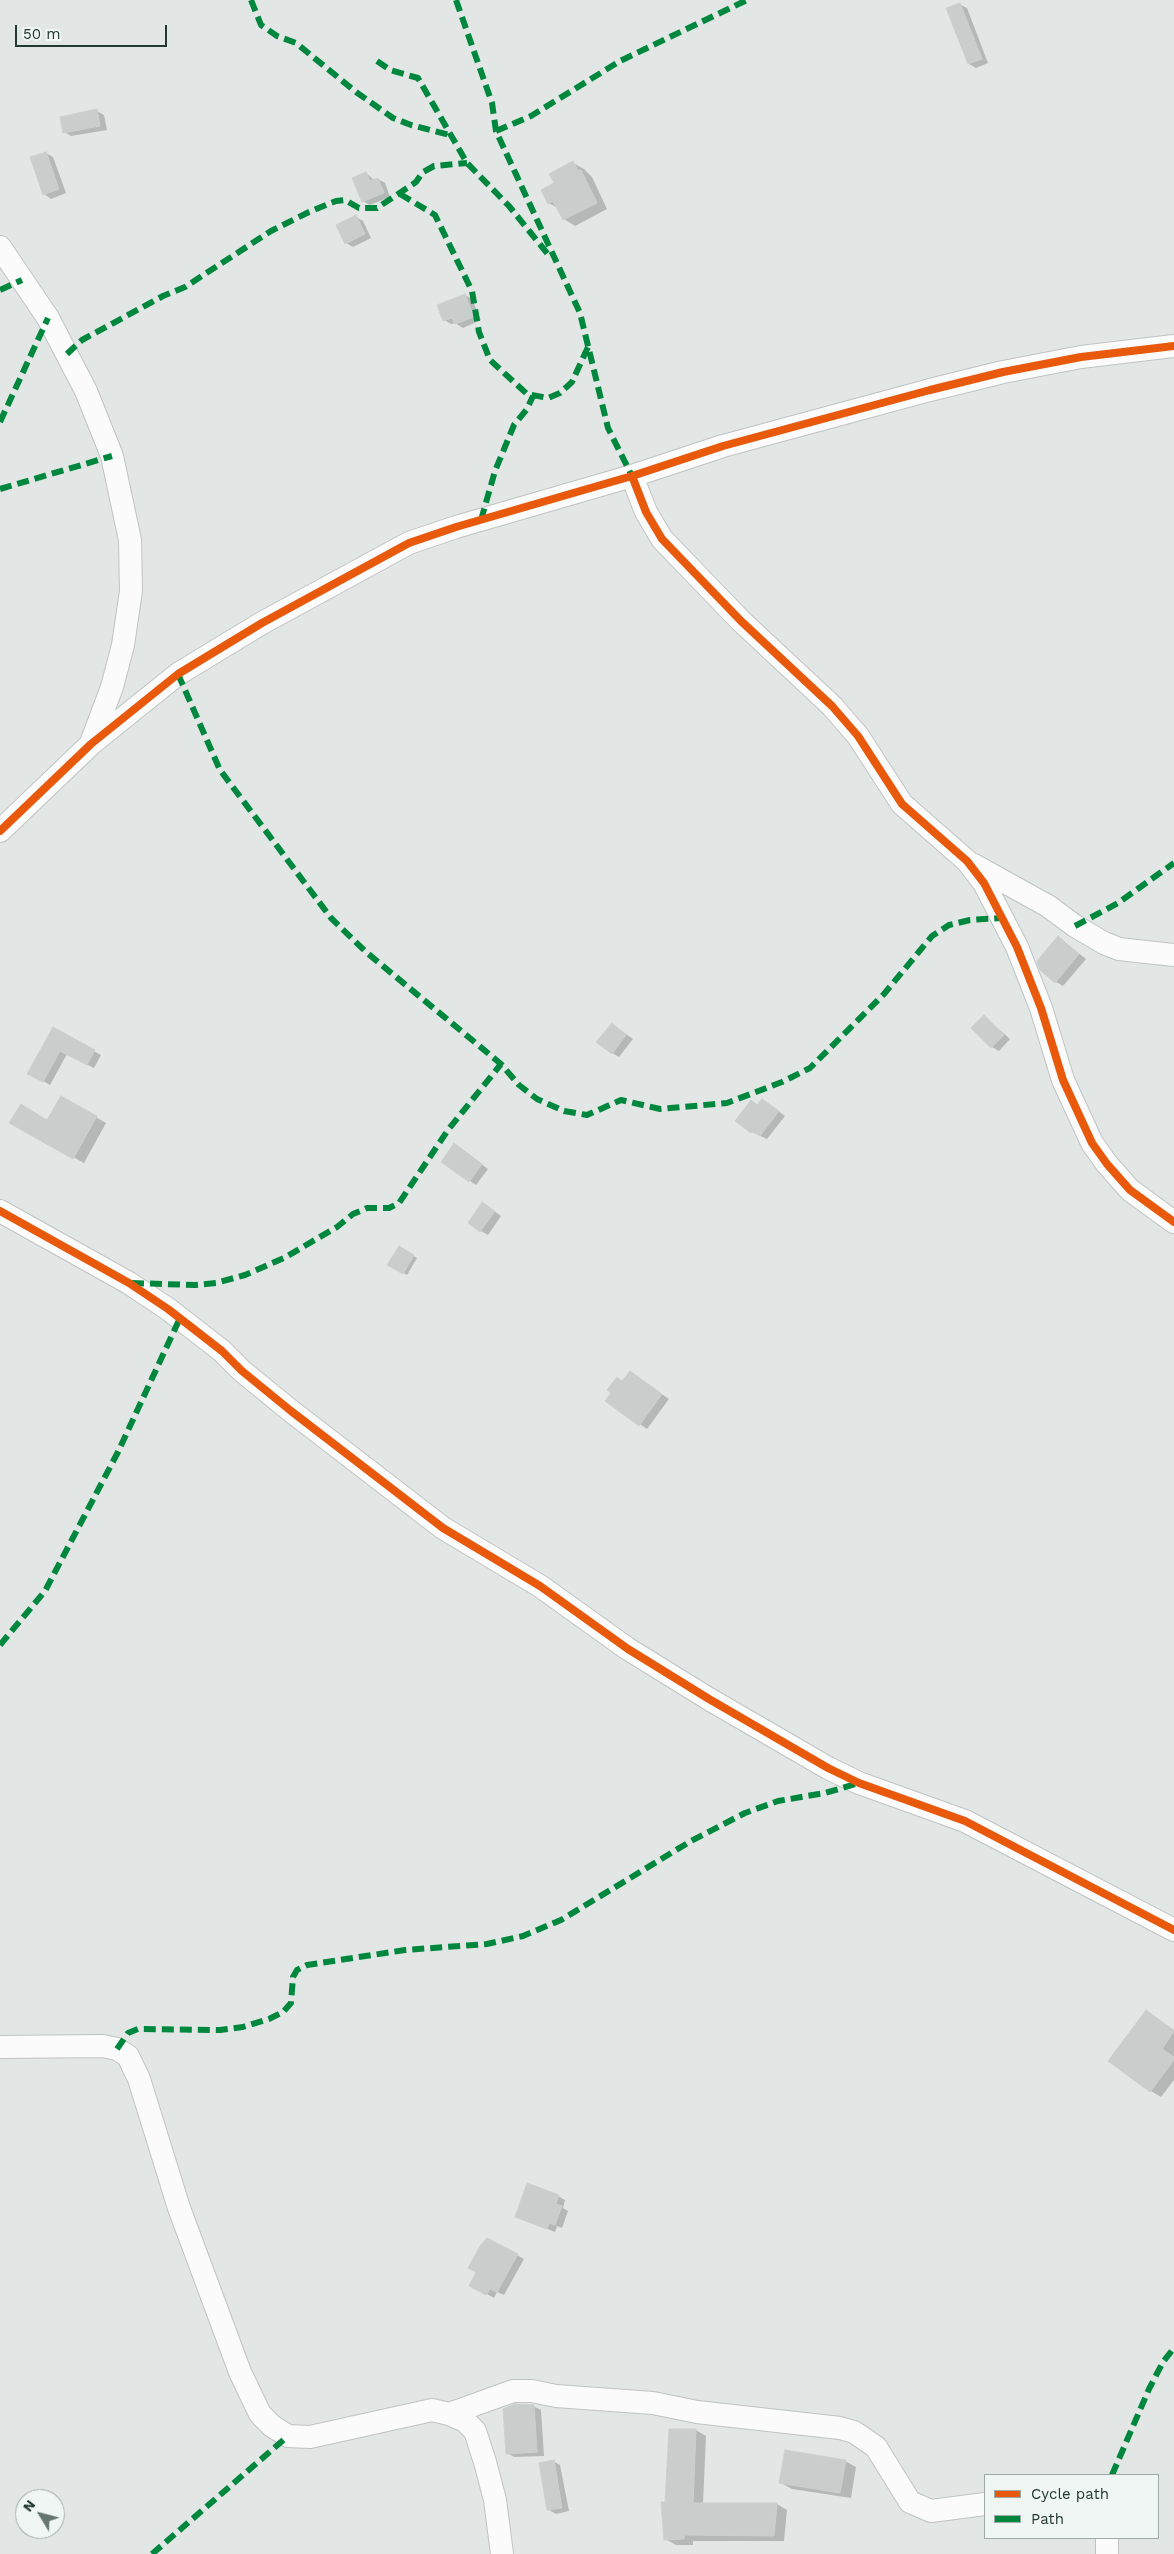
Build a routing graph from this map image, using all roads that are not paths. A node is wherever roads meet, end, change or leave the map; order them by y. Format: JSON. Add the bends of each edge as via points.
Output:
{"nodes":[{"id":1,"x":0,"y":247,"type":"edge"},
{"id":2,"x":1174,"y":346,"type":"edge"},
{"id":3,"x":632,"y":476,"type":"junction"},
{"id":4,"x":91,"y":744,"type":"junction"},
{"id":5,"x":0,"y":831,"type":"edge"},
{"id":6,"x":967,"y":861,"type":"junction"},
{"id":7,"x":1174,"y":955,"type":"edge"},
{"id":8,"x":0,"y":1211,"type":"edge"},
{"id":9,"x":1174,"y":1222,"type":"edge"},
{"id":10,"x":1174,"y":1930,"type":"edge"},
{"id":11,"x":0,"y":2047,"type":"edge"},
{"id":12,"x":449,"y":2414,"type":"junction"},
{"id":13,"x":984,"y":2504,"type":"edge"},
{"id":14,"x":1107,"y":2539,"type":"edge"},
{"id":15,"x":502,"y":2554,"type":"edge"},
{"id":16,"x":1107,"y":2554,"type":"edge"}],
"edges":[{"from":1,"to":4,"type":"street","via":[[48,318],[86,391],[112,456],[130,540],[131,591],[122,645],[112,687]]},
{"from":2,"to":3,"type":"street","via":[[1081,357],[1003,372],[724,446]]},
{"from":3,"to":4,"type":"street","via":[[409,543],[262,622],[178,674]]},
{"from":3,"to":6,"type":"street","via":[[646,512],[662,539],[741,622],[832,706],[858,736],[902,804]]},
{"from":4,"to":5,"type":"street"},
{"from":6,"to":7,"type":"street","via":[[1048,906],[1104,944],[1119,949]]},
{"from":6,"to":9,"type":"street","via":[[984,883],[1017,947],[1041,1008],[1063,1080],[1092,1143],[1130,1190]]},
{"from":8,"to":10,"type":"street","via":[[129,1283],[193,1328],[291,1411],[443,1528],[540,1586],[628,1649],[708,1699],[858,1783],[964,1821]]},
{"from":11,"to":12,"type":"street","via":[[103,2046],[118,2049],[128,2056],[140,2079],[179,2208],[240,2372],[260,2414],[272,2426],[288,2436],[310,2437],[432,2410]]},
{"from":12,"to":13,"type":"street","via":[[513,2392],[532,2391],[556,2396],[653,2403],[697,2412],[840,2428],[854,2432],[876,2447],[910,2502],[932,2511]]},
{"from":12,"to":15,"type":"street","via":[[475,2430],[495,2500]]},
{"from":14,"to":16,"type":"street"}]}
